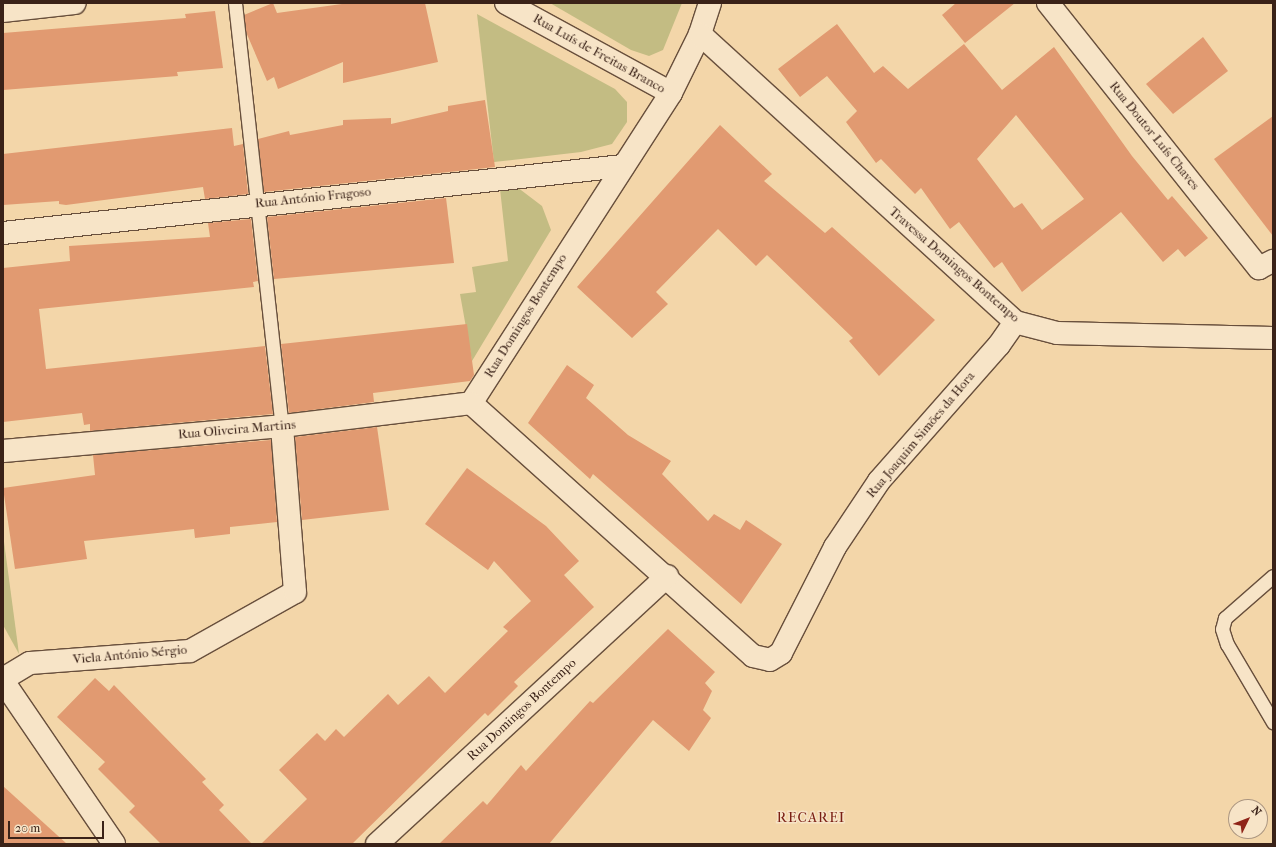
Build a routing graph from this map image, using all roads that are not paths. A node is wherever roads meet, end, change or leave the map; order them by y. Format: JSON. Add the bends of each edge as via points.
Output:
{"nodes":[{"id":1,"x":75,"y":3,"type":"edge"},
{"id":2,"x":235,"y":3,"type":"edge"},
{"id":3,"x":506,"y":3,"type":"edge"},
{"id":4,"x":710,"y":3,"type":"edge"},
{"id":5,"x":1048,"y":3,"type":"edge"},
{"id":6,"x":3,"y":12,"type":"edge"},
{"id":7,"x":700,"y":34,"type":"junction"},
{"id":8,"x":671,"y":93,"type":"junction"},
{"id":9,"x":623,"y":166,"type":"junction"},
{"id":10,"x":258,"y":204,"type":"junction"},
{"id":11,"x":3,"y":233,"type":"edge"},
{"id":12,"x":1266,"y":265,"type":"edge"},
{"id":13,"x":1015,"y":322,"type":"junction"},
{"id":14,"x":1273,"y":338,"type":"edge"},
{"id":15,"x":471,"y":403,"type":"junction"},
{"id":16,"x":282,"y":426,"type":"junction"},
{"id":17,"x":3,"y":451,"type":"edge"},
{"id":18,"x":667,"y":576,"type":"junction"},
{"id":19,"x":1273,"y":576,"type":"edge"},
{"id":20,"x":3,"y":680,"type":"edge"},
{"id":21,"x":1273,"y":722,"type":"edge"},
{"id":22,"x":114,"y":844,"type":"edge"},
{"id":23,"x":378,"y":844,"type":"edge"}],
"edges":[{"from":1,"to":6,"type":"street"},
{"from":2,"to":10,"type":"lane"},
{"from":3,"to":8,"type":"street","name":"Rua Luís de Freitas Branco"},
{"from":4,"to":7,"type":"street","name":"Rua Domingos Bontempo"},
{"from":5,"to":12,"type":"street","name":"Rua Doutor Luís Chaves"},
{"from":7,"to":8,"type":"street","name":"Rua Domingos Bontempo"},
{"from":7,"to":13,"type":"street","name":"Travessa Domingos Bontempo"},
{"from":8,"to":9,"type":"street","name":"Rua Domingos Bontempo"},
{"from":9,"to":10,"type":"street","name":"Rua António Fragoso"},
{"from":9,"to":15,"type":"street","name":"Rua Domingos Bontempo"},
{"from":10,"to":11,"type":"street","name":"Rua António Fragoso"},
{"from":10,"to":16,"type":"lane"},
{"from":13,"to":14,"type":"street","name":"Travessa Domingos Bontempo","via":[[1057,333]]},
{"from":13,"to":18,"type":"street","name":"Rua Joaquim Simões da Hora","via":[[999,345],[879,481],[817,580],[781,653],[765,660],[753,656]]},
{"from":15,"to":16,"type":"street","name":"Rua Oliveira Martins"},
{"from":15,"to":18,"type":"street"},
{"from":16,"to":17,"type":"street","name":"Rua Oliveira Martins"},
{"from":16,"to":20,"type":"street","name":"Viela António Sérgio","via":[[295,592],[190,651],[30,663]]},
{"from":18,"to":23,"type":"street","name":"Rua Domingos Bontempo"},
{"from":19,"to":21,"type":"lane","via":[[1229,614],[1222,629],[1227,644]]},
{"from":20,"to":22,"type":"street"}]}
